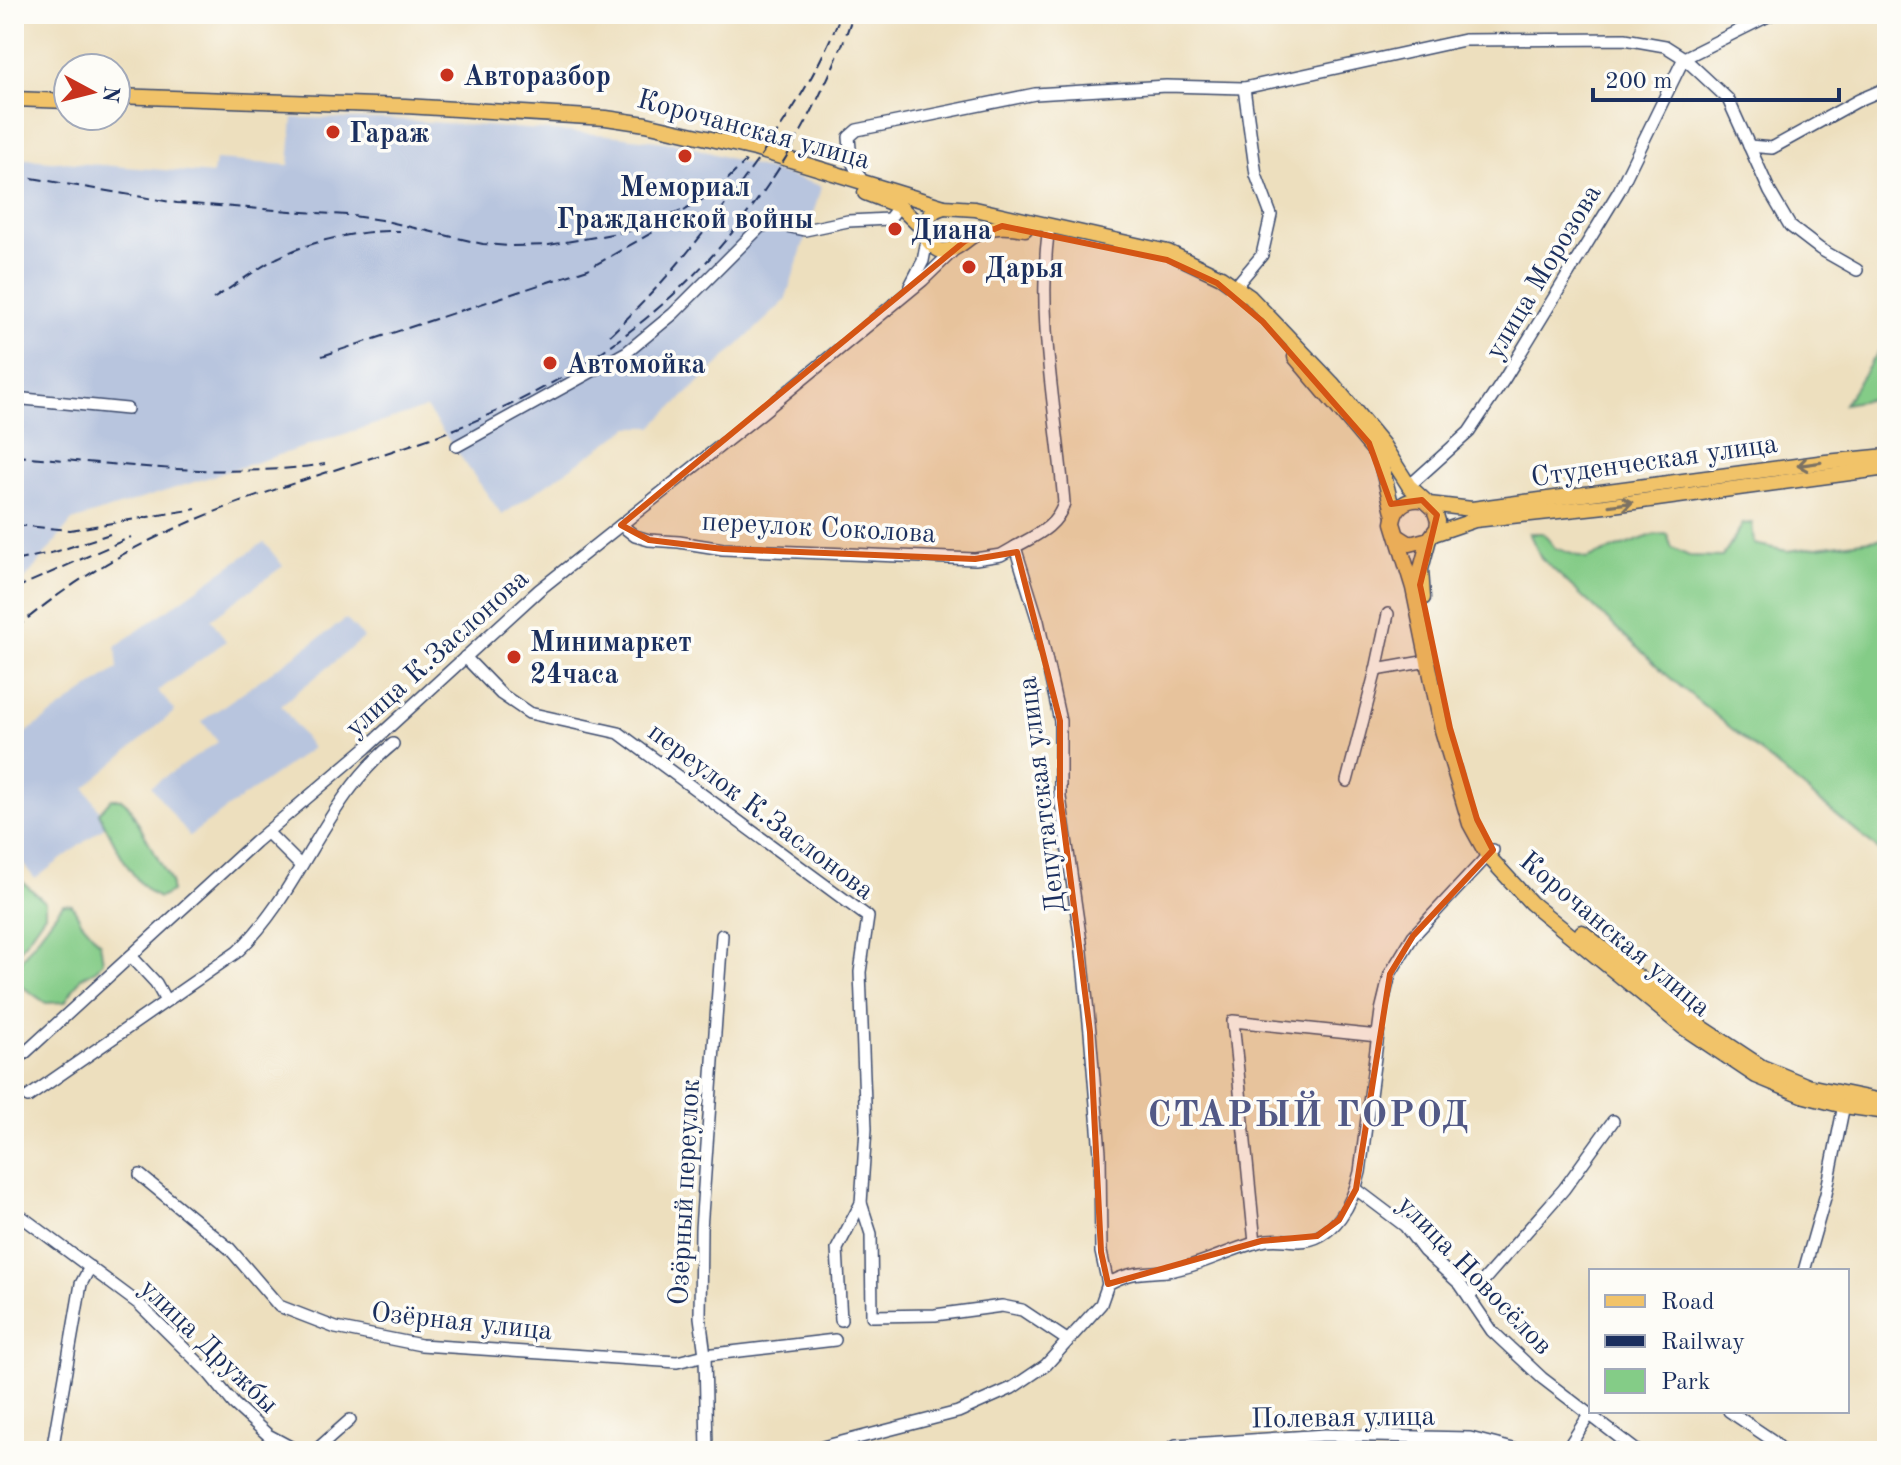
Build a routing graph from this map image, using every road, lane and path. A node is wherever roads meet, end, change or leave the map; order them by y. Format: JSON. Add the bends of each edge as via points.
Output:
{"nodes":[{"id":1,"x":1772,"y":14,"type":"edge"},
{"id":2,"x":1684,"y":58,"type":"junction"},
{"id":3,"x":1244,"y":88,"type":"junction"},
{"id":4,"x":1887,"y":88,"type":"edge"},
{"id":5,"x":14,"y":93,"type":"edge"},
{"id":6,"x":52,"y":94,"type":"edge"},
{"id":7,"x":132,"y":97,"type":"edge"},
{"id":8,"x":14,"y":99,"type":"edge"},
{"id":9,"x":52,"y":100,"type":"edge"},
{"id":10,"x":132,"y":104,"type":"edge"},
{"id":11,"x":1749,"y":146,"type":"junction"},
{"id":12,"x":863,"y":183,"type":"junction"},
{"id":13,"x":899,"y":206,"type":"junction"},
{"id":14,"x":950,"y":208,"type":"junction"},
{"id":15,"x":1048,"y":234,"type":"junction"},
{"id":16,"x":926,"y":235,"type":"junction"},
{"id":17,"x":960,"y":245,"type":"junction"},
{"id":18,"x":1857,"y":270,"type":"dead end"},
{"id":19,"x":1235,"y":287,"type":"junction"},
{"id":20,"x":905,"y":293,"type":"junction"},
{"id":21,"x":14,"y":398,"type":"edge"},
{"id":22,"x":127,"y":409,"type":"dead end"},
{"id":23,"x":457,"y":446,"type":"dead end"},
{"id":24,"x":1887,"y":456,"type":"edge"},
{"id":25,"x":1887,"y":468,"type":"edge"},
{"id":26,"x":1409,"y":486,"type":"junction"},
{"id":27,"x":1426,"y":502,"type":"junction"},
{"id":28,"x":1394,"y":516,"type":"junction"},
{"id":29,"x":621,"y":525,"type":"junction"},
{"id":30,"x":1399,"y":537,"type":"junction"},
{"id":31,"x":1432,"y":537,"type":"junction"},
{"id":32,"x":1015,"y":547,"type":"junction"},
{"id":33,"x":1388,"y":614,"type":"dead end"},
{"id":34,"x":465,"y":657,"type":"junction"},
{"id":35,"x":1428,"y":661,"type":"junction"},
{"id":36,"x":1376,"y":670,"type":"junction"},
{"id":37,"x":393,"y":744,"type":"dead end"},
{"id":38,"x":366,"y":748,"type":"junction"},
{"id":39,"x":375,"y":758,"type":"junction"},
{"id":40,"x":1347,"y":781,"type":"dead end"},
{"id":41,"x":267,"y":832,"type":"junction"},
{"id":42,"x":1490,"y":853,"type":"junction"},
{"id":43,"x":298,"y":863,"type":"dead end"},
{"id":44,"x":722,"y":935,"type":"dead end"},
{"id":45,"x":131,"y":956,"type":"junction"},
{"id":46,"x":166,"y":1001,"type":"junction"},
{"id":47,"x":1378,"y":1036,"type":"junction"},
{"id":48,"x":14,"y":1063,"type":"edge"},
{"id":49,"x":28,"y":1097,"type":"dead end"},
{"id":50,"x":1845,"y":1101,"type":"junction"},
{"id":51,"x":1887,"y":1102,"type":"edge"},
{"id":52,"x":1887,"y":1112,"type":"edge"},
{"id":53,"x":1613,"y":1121,"type":"dead end"},
{"id":54,"x":140,"y":1175,"type":"dead end"},
{"id":55,"x":1356,"y":1189,"type":"junction"},
{"id":56,"x":861,"y":1203,"type":"junction"},
{"id":57,"x":14,"y":1211,"type":"edge"},
{"id":58,"x":1255,"y":1243,"type":"junction"},
{"id":59,"x":90,"y":1267,"type":"junction"},
{"id":60,"x":1805,"y":1269,"type":"edge"},
{"id":61,"x":1108,"y":1284,"type":"junction"},
{"id":62,"x":1469,"y":1297,"type":"junction"},
{"id":63,"x":841,"y":1320,"type":"dead end"},
{"id":64,"x":835,"y":1340,"type":"dead end"},
{"id":65,"x":1067,"y":1340,"type":"junction"},
{"id":66,"x":705,"y":1355,"type":"junction"},
{"id":67,"x":1732,"y":1413,"type":"edge"},
{"id":68,"x":1589,"y":1415,"type":"junction"},
{"id":69,"x":350,"y":1420,"type":"dead end"},
{"id":70,"x":52,"y":1451,"type":"edge"},
{"id":71,"x":298,"y":1451,"type":"edge"},
{"id":72,"x":315,"y":1451,"type":"edge"},
{"id":73,"x":707,"y":1451,"type":"edge"},
{"id":74,"x":807,"y":1451,"type":"edge"},
{"id":75,"x":1166,"y":1451,"type":"edge"},
{"id":76,"x":1521,"y":1451,"type":"edge"},
{"id":77,"x":1566,"y":1451,"type":"edge"},
{"id":78,"x":1637,"y":1451,"type":"edge"},
{"id":79,"x":1783,"y":1451,"type":"edge"}],
"edges":[{"from":1,"to":2,"type":"street"},
{"from":2,"to":3,"type":"street","via":[[1665,46],[1625,39],[1464,40]]},
{"from":2,"to":11,"type":"street","via":[[1728,99]]},
{"from":2,"to":26,"type":"street","name":"улица Морозова","via":[[1619,191],[1505,378],[1469,432]]},
{"from":3,"to":12,"type":"street","via":[[1166,86],[1035,94],[857,130],[849,137],[849,151]]},
{"from":3,"to":19,"type":"street","via":[[1256,175],[1271,215],[1262,255]]},
{"from":4,"to":11,"type":"street","via":[[1772,148]]},
{"from":5,"to":6,"type":"main road"},
{"from":7,"to":12,"type":"main road","name":"Корочанская улица","via":[[606,118],[755,149]]},
{"from":8,"to":9,"type":"main road"},
{"from":10,"to":13,"type":"main road","name":"Корочанская улица","via":[[406,113],[645,131],[750,156]]},
{"from":11,"to":18,"type":"street","via":[[1790,226]]},
{"from":12,"to":14,"type":"main road","name":"Корочанская улица"},
{"from":13,"to":16,"type":"main road","name":"Корочанская улица"},
{"from":13,"to":23,"type":"street","via":[[889,219],[805,230],[772,223],[760,227],[627,352]]},
{"from":14,"to":16,"type":"main road","via":[[929,215]]},
{"from":14,"to":17,"type":"main road","via":[[967,223]]},
{"from":14,"to":19,"type":"main road","name":"Корочанская улица","via":[[1168,252]]},
{"from":15,"to":17,"type":"main road","via":[[1002,226],[979,232]]},
{"from":15,"to":28,"type":"main road","via":[[1167,260],[1217,283],[1244,303],[1369,443],[1381,463]]},
{"from":15,"to":32,"type":"street","via":[[1051,396],[1064,503],[1050,526]]},
{"from":16,"to":17,"type":"main road","via":[[939,250]]},
{"from":16,"to":20,"type":"street","name":"улица К.Заслонова","via":[[923,261]]},
{"from":17,"to":20,"type":"street","name":"улица К.Заслонова"},
{"from":19,"to":26,"type":"main road","name":"Корочанская улица","via":[[1265,311],[1332,383]]},
{"from":20,"to":29,"type":"street","name":"улица К.Заслонова"},
{"from":21,"to":22,"type":"street"},
{"from":24,"to":27,"type":"main road","name":"Студенческая улица","one_way":true,"via":[[1472,509]]},
{"from":31,"to":25,"type":"main road","name":"Студенческая улица","one_way":true,"via":[[1475,520]]},
{"from":26,"to":27,"type":"main road","name":"Корочанская улица"},
{"from":27,"to":28,"type":"main road","via":[[1402,504]]},
{"from":27,"to":31,"type":"main road","via":[[1437,515]]},
{"from":28,"to":30,"type":"main road"},
{"from":29,"to":32,"type":"street","name":"переулок Соколова","via":[[649,540],[723,549],[975,559]]},
{"from":29,"to":34,"type":"street","name":"улица К.Заслонова"},
{"from":30,"to":31,"type":"main road","via":[[1410,544]]},
{"from":30,"to":35,"type":"main road","name":"Корочанская улица"},
{"from":31,"to":42,"type":"main road","name":"Корочанская улица","via":[[1420,585],[1450,728]]},
{"from":32,"to":61,"type":"street","name":"Депутатская улица","via":[[1060,721],[1060,797],[1090,1032],[1101,1252]]},
{"from":33,"to":36,"type":"street"},
{"from":34,"to":38,"type":"street","name":"улица К.Заслонова"},
{"from":34,"to":56,"type":"street","name":"переулок К.Заслонова","via":[[501,694],[529,713],[619,733],[868,917],[860,972],[866,1129]]},
{"from":35,"to":36,"type":"street"},
{"from":35,"to":42,"type":"main road","name":"Корочанская улица","via":[[1470,824]]},
{"from":36,"to":40,"type":"street"},
{"from":37,"to":39,"type":"street"},
{"from":38,"to":39,"type":"street"},
{"from":38,"to":41,"type":"street","name":"улица К.Заслонова"},
{"from":39,"to":46,"type":"street","via":[[350,786],[296,878],[253,937]]},
{"from":41,"to":43,"type":"street"},
{"from":41,"to":45,"type":"street","name":"улица К.Заслонова"},
{"from":42,"to":47,"type":"street","via":[[1413,936],[1390,974]]},
{"from":42,"to":50,"type":"main road","name":"Корочанская улица","via":[[1531,903],[1684,1028],[1756,1076],[1805,1096]]},
{"from":44,"to":66,"type":"street","name":"Озёрный переулок","via":[[701,1229]]},
{"from":45,"to":46,"type":"street"},
{"from":45,"to":48,"type":"street","name":"улица К.Заслонова"},
{"from":46,"to":49,"type":"street"},
{"from":47,"to":55,"type":"street"},
{"from":47,"to":58,"type":"street","via":[[1233,1021]]},
{"from":50,"to":51,"type":"main road","name":"Корочанская улица"},
{"from":50,"to":52,"type":"main road","name":"Корочанская улица"},
{"from":50,"to":60,"type":"street"},
{"from":53,"to":62,"type":"street","via":[[1556,1198]]},
{"from":54,"to":66,"type":"street","name":"Озёрная улица","via":[[230,1249],[279,1306],[336,1328],[421,1345],[677,1362]]},
{"from":55,"to":58,"type":"street","via":[[1339,1220],[1317,1236]]},
{"from":55,"to":62,"type":"street","name":"улица Новосёлов","via":[[1405,1226]]},
{"from":56,"to":63,"type":"street","name":"переулок К.Заслонова","via":[[837,1249]]},
{"from":56,"to":65,"type":"street","name":"переулок К.Заслонова","via":[[871,1234],[872,1316],[1002,1306],[1022,1310]]},
{"from":57,"to":59,"type":"street","name":"улица Дружбы"},
{"from":58,"to":61,"type":"street","via":[[1173,1270],[1124,1275]]},
{"from":59,"to":70,"type":"street","via":[[81,1284]]},
{"from":59,"to":71,"type":"street","name":"улица Дружбы","via":[[139,1304],[268,1435]]},
{"from":61,"to":65,"type":"street","via":[[1101,1304]]},
{"from":62,"to":68,"type":"street","name":"улица Новосёлов","via":[[1492,1331]]},
{"from":64,"to":66,"type":"street","name":"Озёрная улица"},
{"from":65,"to":74,"type":"street","via":[[1046,1365],[1012,1388],[958,1412]]},
{"from":66,"to":73,"type":"street","name":"Озёрный переулок"},
{"from":67,"to":79,"type":"street"},
{"from":68,"to":77,"type":"street"},
{"from":68,"to":78,"type":"street","name":"улица Новосёлов"},
{"from":69,"to":72,"type":"street"},
{"from":75,"to":76,"type":"street","name":"Полевая улица","via":[[1176,1445],[1325,1435],[1470,1438]]}]}
